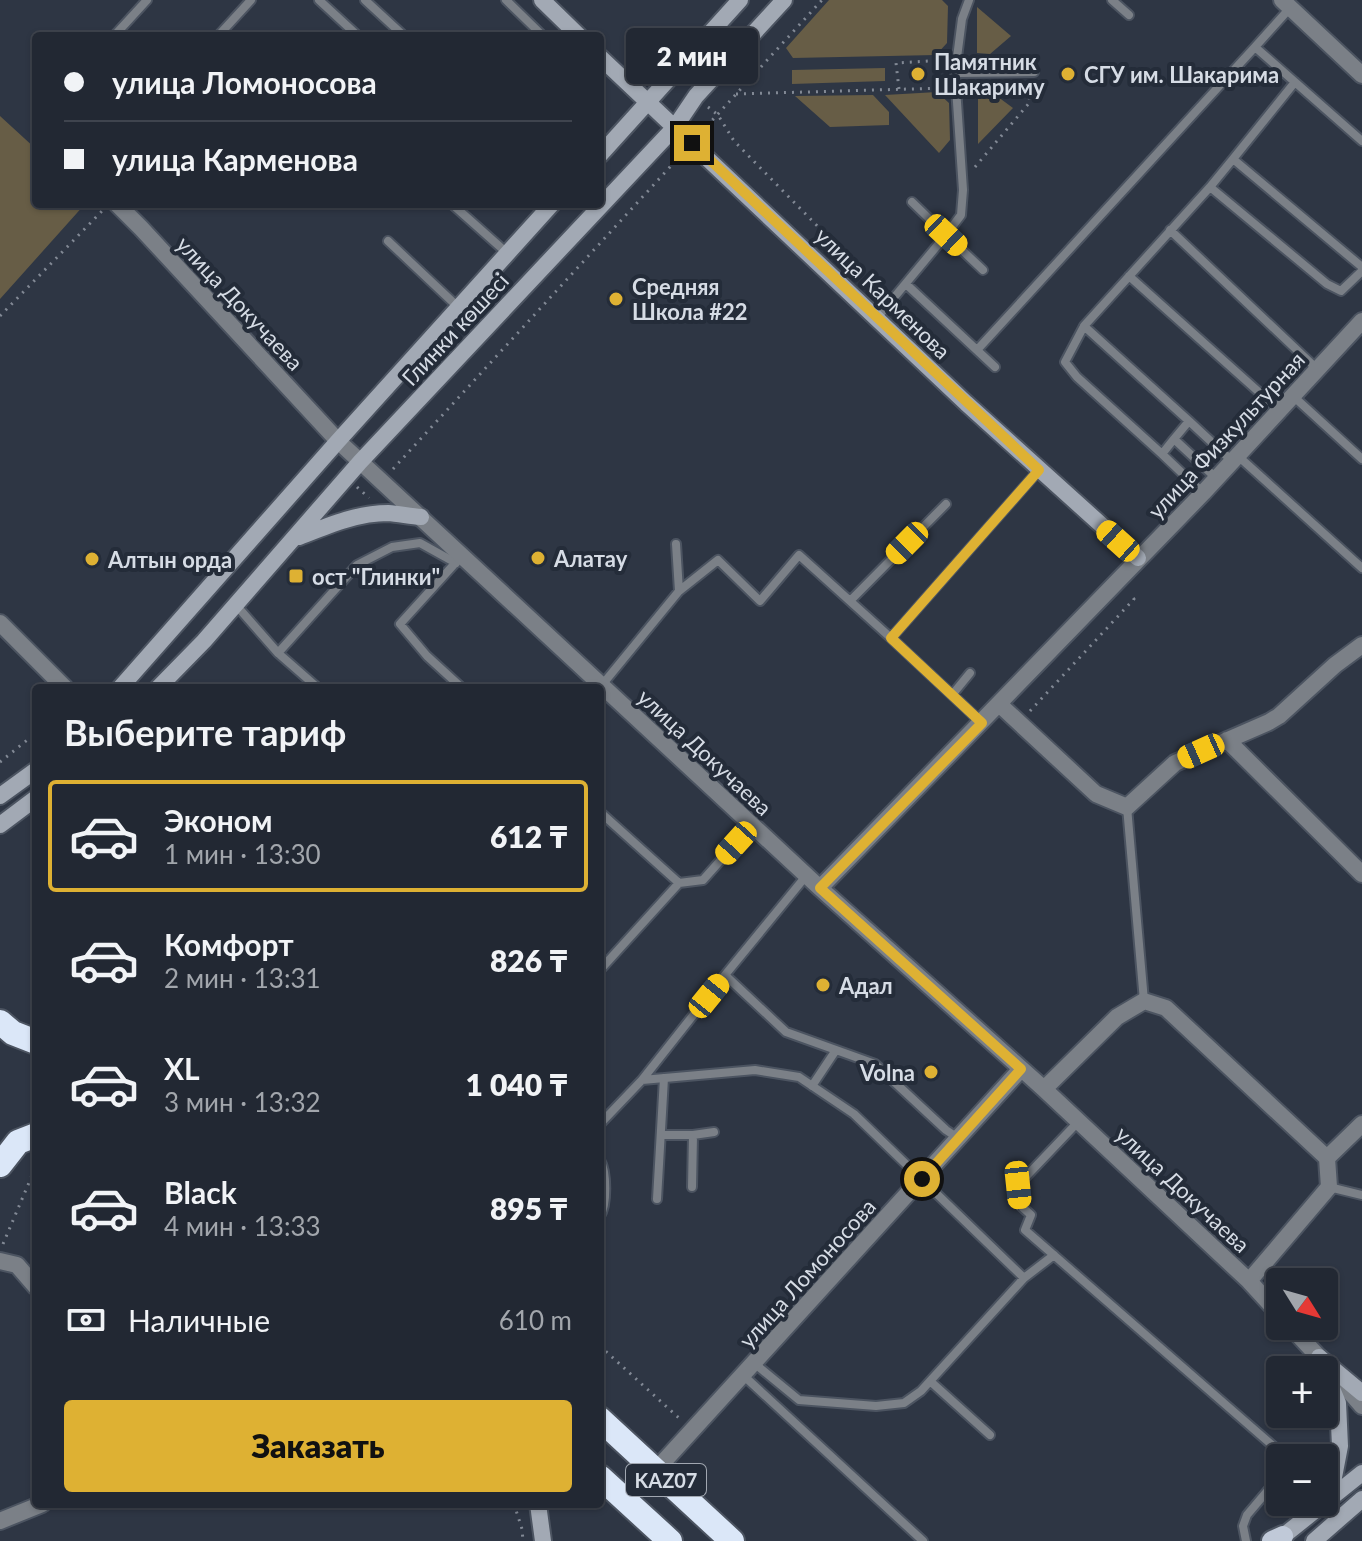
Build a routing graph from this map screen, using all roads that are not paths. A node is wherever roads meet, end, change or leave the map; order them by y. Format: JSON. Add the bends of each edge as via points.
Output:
{"nodes":[{"id":1,"x":147,"y":0,"type":"edge"},
{"id":2,"x":251,"y":0,"type":"edge"},
{"id":3,"x":319,"y":0,"type":"edge"},
{"id":4,"x":365,"y":0,"type":"edge"},
{"id":5,"x":506,"y":0,"type":"edge"},
{"id":6,"x":542,"y":0,"type":"edge"},
{"id":7,"x":740,"y":0,"type":"edge"},
{"id":8,"x":784,"y":0,"type":"edge"},
{"id":9,"x":969,"y":0,"type":"edge"},
{"id":10,"x":1112,"y":0,"type":"edge"},
{"id":11,"x":1286,"y":4,"type":"edge"},
{"id":12,"x":1129,"y":15,"type":"dead end"},
{"id":13,"x":118,"y":32,"type":"edge"},
{"id":14,"x":222,"y":32,"type":"edge"},
{"id":15,"x":354,"y":32,"type":"edge"},
{"id":16,"x":400,"y":32,"type":"edge"},
{"id":17,"x":539,"y":32,"type":"edge"},
{"id":18,"x":575,"y":32,"type":"edge"},
{"id":19,"x":1255,"y":47,"type":"junction"},
{"id":20,"x":604,"y":61,"type":"edge"},
{"id":21,"x":1034,"y":72,"type":"dead end"},
{"id":22,"x":955,"y":73,"type":"junction"},
{"id":23,"x":1362,"y":75,"type":"edge"},
{"id":24,"x":1295,"y":82,"type":"junction"},
{"id":25,"x":647,"y":102,"type":"junction"},
{"id":26,"x":675,"y":127,"type":"junction"},
{"id":27,"x":1362,"y":141,"type":"edge"},
{"id":28,"x":604,"y":150,"type":"edge"},
{"id":29,"x":1233,"y":159,"type":"junction"},
{"id":30,"x":1210,"y":187,"type":"junction"},
{"id":31,"x":912,"y":202,"type":"dead end"},
{"id":32,"x":604,"y":203,"type":"edge"},
{"id":33,"x":121,"y":208,"type":"edge"},
{"id":34,"x":456,"y":208,"type":"edge"},
{"id":35,"x":548,"y":208,"type":"edge"},
{"id":36,"x":599,"y":208,"type":"edge"},
{"id":37,"x":1170,"y":230,"type":"junction"},
{"id":38,"x":946,"y":235,"type":"junction"},
{"id":39,"x":388,"y":241,"type":"dead end"},
{"id":40,"x":508,"y":254,"type":"junction"},
{"id":41,"x":1362,"y":269,"type":"edge"},
{"id":42,"x":983,"y":270,"type":"dead end"},
{"id":43,"x":1129,"y":276,"type":"junction"},
{"id":44,"x":906,"y":284,"type":"junction"},
{"id":45,"x":459,"y":308,"type":"junction"},
{"id":46,"x":877,"y":318,"type":"junction"},
{"id":47,"x":1362,"y":321,"type":"edge"},
{"id":48,"x":1084,"y":326,"type":"junction"},
{"id":49,"x":977,"y":350,"type":"junction"},
{"id":50,"x":995,"y":367,"type":"dead end"},
{"id":51,"x":1317,"y":370,"type":"junction"},
{"id":52,"x":1293,"y":396,"type":"junction"},
{"id":53,"x":1279,"y":410,"type":"junction"},
{"id":54,"x":1189,"y":421,"type":"junction"},
{"id":55,"x":1174,"y":439,"type":"junction"},
{"id":56,"x":338,"y":441,"type":"junction"},
{"id":57,"x":1162,"y":454,"type":"junction"},
{"id":58,"x":1235,"y":458,"type":"junction"},
{"id":59,"x":1362,"y":459,"type":"edge"},
{"id":60,"x":360,"y":462,"type":"junction"},
{"id":61,"x":1039,"y":470,"type":"junction"},
{"id":62,"x":1216,"y":478,"type":"junction"},
{"id":63,"x":1203,"y":493,"type":"junction"},
{"id":64,"x":946,"y":504,"type":"dead end"},
{"id":65,"x":421,"y":517,"type":"junction"},
{"id":66,"x":294,"y":539,"type":"junction"},
{"id":67,"x":676,"y":544,"type":"dead end"},
{"id":68,"x":1138,"y":558,"type":"junction"},
{"id":69,"x":459,"y":559,"type":"junction"},
{"id":70,"x":1362,"y":568,"type":"edge"},
{"id":71,"x":679,"y":591,"type":"junction"},
{"id":72,"x":850,"y":601,"type":"junction"},
{"id":73,"x":236,"y":605,"type":"junction"},
{"id":74,"x":0,"y":623,"type":"edge"},
{"id":75,"x":891,"y":638,"type":"junction"},
{"id":76,"x":1362,"y":645,"type":"edge"},
{"id":77,"x":278,"y":653,"type":"junction"},
{"id":78,"x":970,"y":673,"type":"dead end"},
{"id":79,"x":165,"y":683,"type":"edge"},
{"id":80,"x":61,"y":684,"type":"edge"},
{"id":81,"x":124,"y":684,"type":"edge"},
{"id":82,"x":313,"y":684,"type":"edge"},
{"id":83,"x":458,"y":684,"type":"edge"},
{"id":84,"x":600,"y":684,"type":"edge"},
{"id":85,"x":604,"y":684,"type":"edge"},
{"id":86,"x":604,"y":688,"type":"edge"},
{"id":87,"x":952,"y":695,"type":"junction"},
{"id":88,"x":999,"y":704,"type":"junction"},
{"id":89,"x":982,"y":723,"type":"junction"},
{"id":90,"x":1227,"y":740,"type":"junction"},
{"id":91,"x":32,"y":773,"type":"edge"},
{"id":92,"x":0,"y":796,"type":"edge"},
{"id":93,"x":32,"y":801,"type":"edge"},
{"id":94,"x":1127,"y":807,"type":"junction"},
{"id":95,"x":604,"y":816,"type":"edge"},
{"id":96,"x":0,"y":825,"type":"edge"},
{"id":97,"x":752,"y":825,"type":"junction"},
{"id":98,"x":1362,"y":874,"type":"edge"},
{"id":99,"x":806,"y":876,"type":"junction"},
{"id":100,"x":679,"y":883,"type":"junction"},
{"id":101,"x":820,"y":888,"type":"junction"},
{"id":102,"x":604,"y":966,"type":"edge"},
{"id":103,"x":725,"y":975,"type":"junction"},
{"id":104,"x":1144,"y":1001,"type":"junction"},
{"id":105,"x":0,"y":1022,"type":"edge"},
{"id":106,"x":32,"y":1040,"type":"edge"},
{"id":107,"x":836,"y":1050,"type":"junction"},
{"id":108,"x":1021,"y":1069,"type":"junction"},
{"id":109,"x":664,"y":1078,"type":"junction"},
{"id":110,"x":642,"y":1080,"type":"junction"},
{"id":111,"x":812,"y":1086,"type":"junction"},
{"id":112,"x":1044,"y":1089,"type":"junction"},
{"id":113,"x":604,"y":1120,"type":"edge"},
{"id":114,"x":1078,"y":1122,"type":"junction"},
{"id":115,"x":1362,"y":1124,"type":"edge"},
{"id":116,"x":714,"y":1132,"type":"dead end"},
{"id":117,"x":661,"y":1135,"type":"junction"},
{"id":118,"x":693,"y":1135,"type":"junction"},
{"id":119,"x":32,"y":1137,"type":"edge"},
{"id":120,"x":959,"y":1138,"type":"junction"},
{"id":121,"x":1327,"y":1158,"type":"junction"},
{"id":122,"x":0,"y":1165,"type":"edge"},
{"id":123,"x":604,"y":1166,"type":"edge"},
{"id":124,"x":922,"y":1179,"type":"junction"},
{"id":125,"x":692,"y":1187,"type":"dead end"},
{"id":126,"x":1329,"y":1187,"type":"junction"},
{"id":127,"x":1362,"y":1195,"type":"edge"},
{"id":128,"x":657,"y":1199,"type":"dead end"},
{"id":129,"x":604,"y":1210,"type":"edge"},
{"id":130,"x":1054,"y":1255,"type":"junction"},
{"id":131,"x":0,"y":1261,"type":"edge"},
{"id":132,"x":1024,"y":1278,"type":"junction"},
{"id":133,"x":1249,"y":1281,"type":"junction"},
{"id":134,"x":32,"y":1282,"type":"edge"},
{"id":135,"x":1266,"y":1300,"type":"edge"},
{"id":136,"x":1303,"y":1340,"type":"edge"},
{"id":137,"x":1318,"y":1356,"type":"edge"},
{"id":138,"x":749,"y":1369,"type":"junction"},
{"id":139,"x":1338,"y":1373,"type":"edge"},
{"id":140,"x":1338,"y":1379,"type":"edge"},
{"id":141,"x":930,"y":1381,"type":"junction"},
{"id":142,"x":1362,"y":1393,"type":"edge"},
{"id":143,"x":1338,"y":1403,"type":"edge"},
{"id":144,"x":1362,"y":1406,"type":"edge"},
{"id":145,"x":604,"y":1423,"type":"edge"},
{"id":146,"x":990,"y":1435,"type":"dead end"},
{"id":147,"x":1271,"y":1444,"type":"edge"},
{"id":148,"x":1338,"y":1456,"type":"edge"},
{"id":149,"x":656,"y":1470,"type":"junction"},
{"id":150,"x":1362,"y":1473,"type":"edge"},
{"id":151,"x":604,"y":1481,"type":"edge"},
{"id":152,"x":1338,"y":1492,"type":"edge"},
{"id":153,"x":1266,"y":1493,"type":"edge"},
{"id":154,"x":1362,"y":1499,"type":"edge"},
{"id":155,"x":32,"y":1507,"type":"edge"},
{"id":156,"x":539,"y":1508,"type":"edge"},
{"id":157,"x":1307,"y":1516,"type":"edge"},
{"id":158,"x":1,"y":1517,"type":"edge"},
{"id":159,"x":1277,"y":1539,"type":"edge"},
{"id":160,"x":543,"y":1541,"type":"edge"},
{"id":161,"x":670,"y":1541,"type":"edge"},
{"id":162,"x":732,"y":1541,"type":"edge"},
{"id":163,"x":923,"y":1541,"type":"edge"},
{"id":164,"x":1246,"y":1541,"type":"edge"},
{"id":165,"x":1314,"y":1541,"type":"edge"}],
"edges":[{"from":1,"to":13,"type":"lane"},
{"from":2,"to":14,"type":"lane"},
{"from":3,"to":15,"type":"lane"},
{"from":4,"to":16,"type":"lane"},
{"from":5,"to":17,"type":"lane"},
{"from":6,"to":18,"type":"main road"},
{"from":7,"to":25,"type":"main road"},
{"from":8,"to":26,"type":"main road","name":"Глинки көшесі","via":[[696,96]]},
{"from":9,"to":22,"type":"lane"},
{"from":10,"to":12,"type":"lane"},
{"from":11,"to":19,"type":"lane"},
{"from":11,"to":23,"type":"street"},
{"from":19,"to":24,"type":"lane"},
{"from":19,"to":49,"type":"lane"},
{"from":20,"to":25,"type":"main road","name":"улица Карменова"},
{"from":21,"to":22,"type":"lane"},
{"from":22,"to":38,"type":"lane","via":[[963,190],[961,215]]},
{"from":24,"to":27,"type":"lane"},
{"from":24,"to":29,"type":"lane"},
{"from":25,"to":26,"type":"main road","name":"улица Карменова"},
{"from":25,"to":28,"type":"main road"},
{"from":26,"to":32,"type":"main road","name":"Глинки көшесі"},
{"from":26,"to":46,"type":"main road","name":"улица Карменова"},
{"from":29,"to":30,"type":"lane"},
{"from":29,"to":41,"type":"lane"},
{"from":30,"to":37,"type":"lane"},
{"from":30,"to":41,"type":"lane","via":[[1327,284],[1341,291]]},
{"from":31,"to":38,"type":"lane"},
{"from":33,"to":56,"type":"street","name":"улица Докучаева"},
{"from":34,"to":40,"type":"lane"},
{"from":35,"to":40,"type":"main road","name":"Глинки көшесі"},
{"from":36,"to":60,"type":"main road","name":"Глинки көшесі"},
{"from":37,"to":43,"type":"lane"},
{"from":37,"to":51,"type":"lane"},
{"from":38,"to":42,"type":"lane"},
{"from":38,"to":44,"type":"lane"},
{"from":39,"to":45,"type":"lane"},
{"from":40,"to":45,"type":"main road","name":"Глинки көшесі"},
{"from":43,"to":48,"type":"lane"},
{"from":43,"to":53,"type":"lane"},
{"from":44,"to":46,"type":"lane"},
{"from":44,"to":49,"type":"lane"},
{"from":45,"to":56,"type":"main road","name":"Глинки көшесі"},
{"from":46,"to":61,"type":"main road","name":"улица Карменова"},
{"from":47,"to":51,"type":"street","name":"улица Физкультурная"},
{"from":48,"to":54,"type":"lane"},
{"from":48,"to":57,"type":"lane","via":[[1065,362]]},
{"from":49,"to":50,"type":"lane"},
{"from":51,"to":52,"type":"street","name":"улица Физкультурная"},
{"from":52,"to":53,"type":"street","name":"улица Физкультурная"},
{"from":52,"to":59,"type":"lane"},
{"from":53,"to":58,"type":"street","name":"улица Физкультурная"},
{"from":54,"to":55,"type":"lane"},
{"from":54,"to":58,"type":"lane"},
{"from":55,"to":57,"type":"lane"},
{"from":55,"to":62,"type":"lane"},
{"from":56,"to":60,"type":"street","name":"улица Докучаева"},
{"from":56,"to":81,"type":"main road","name":"Глинки көшесі"},
{"from":57,"to":63,"type":"lane"},
{"from":58,"to":62,"type":"street","name":"улица Физкультурная"},
{"from":58,"to":70,"type":"lane"},
{"from":60,"to":65,"type":"street","name":"улица Докучаева"},
{"from":60,"to":66,"type":"main road","name":"Глинки көшесі"},
{"from":61,"to":68,"type":"main road","name":"улица Карменова"},
{"from":61,"to":75,"type":"lane"},
{"from":62,"to":63,"type":"street","name":"улица Физкультурная"},
{"from":63,"to":68,"type":"street","name":"улица Физкультурная"},
{"from":64,"to":72,"type":"lane"},
{"from":65,"to":66,"type":"main road","via":[[358,517]]},
{"from":65,"to":69,"type":"street","name":"улица Докучаева"},
{"from":66,"to":73,"type":"main road","name":"Глинки көшесі"},
{"from":67,"to":71,"type":"lane"},
{"from":68,"to":88,"type":"street","name":"улица Физкультурная"},
{"from":69,"to":77,"type":"lane","via":[[420,543],[392,547],[357,565]]},
{"from":69,"to":83,"type":"lane","via":[[400,624]]},
{"from":69,"to":84,"type":"street","name":"улица Докучаева"},
{"from":71,"to":72,"type":"lane","via":[[718,560],[760,601],[799,555]]},
{"from":71,"to":85,"type":"lane"},
{"from":72,"to":75,"type":"lane"},
{"from":73,"to":77,"type":"lane"},
{"from":73,"to":79,"type":"main road","name":"Глинки көшесі"},
{"from":74,"to":80,"type":"street"},
{"from":75,"to":87,"type":"lane"},
{"from":76,"to":90,"type":"street","via":[[1285,711]]},
{"from":77,"to":82,"type":"lane"},
{"from":78,"to":87,"type":"lane"},
{"from":86,"to":97,"type":"street","name":"улица Докучаева"},
{"from":87,"to":89,"type":"lane"},
{"from":88,"to":89,"type":"street","name":"улица Физкультурная"},
{"from":88,"to":94,"type":"street","via":[[1096,794]]},
{"from":89,"to":101,"type":"street","name":"улица Физкультурная"},
{"from":90,"to":94,"type":"street","via":[[1175,763]]},
{"from":90,"to":98,"type":"street"},
{"from":91,"to":92,"type":"main road"},
{"from":93,"to":96,"type":"main road"},
{"from":94,"to":104,"type":"lane"},
{"from":95,"to":100,"type":"lane"},
{"from":97,"to":99,"type":"street","name":"улица Докучаева"},
{"from":97,"to":100,"type":"lane","via":[[703,880]]},
{"from":99,"to":101,"type":"street","name":"улица Докучаева"},
{"from":99,"to":103,"type":"lane"},
{"from":100,"to":102,"type":"lane"},
{"from":101,"to":108,"type":"street","name":"улица Докучаева"},
{"from":103,"to":107,"type":"lane","via":[[786,1032]]},
{"from":103,"to":110,"type":"lane"},
{"from":104,"to":112,"type":"street","via":[[1117,1017]]},
{"from":104,"to":121,"type":"street","via":[[1166,1008]]},
{"from":105,"to":106,"type":"highway"},
{"from":107,"to":111,"type":"lane"},
{"from":107,"to":120,"type":"lane","via":[[875,1064]]},
{"from":108,"to":112,"type":"street","name":"улица Докучаева"},
{"from":108,"to":120,"type":"street","name":"улица Ломоносова"},
{"from":109,"to":110,"type":"lane"},
{"from":109,"to":111,"type":"lane","via":[[755,1070],[799,1077]]},
{"from":109,"to":117,"type":"lane"},
{"from":110,"to":113,"type":"lane"},
{"from":111,"to":124,"type":"lane","via":[[854,1114]]},
{"from":112,"to":114,"type":"street","name":"улица Докучаева"},
{"from":114,"to":130,"type":"lane","via":[[1018,1185],[1021,1206],[1031,1215],[1025,1230]]},
{"from":114,"to":133,"type":"street","name":"улица Докучаева"},
{"from":115,"to":121,"type":"street"},
{"from":116,"to":118,"type":"lane"},
{"from":117,"to":118,"type":"lane"},
{"from":117,"to":128,"type":"lane"},
{"from":118,"to":125,"type":"lane"},
{"from":119,"to":122,"type":"highway","via":[[18,1142]]},
{"from":120,"to":124,"type":"street","name":"улица Ломоносова"},
{"from":121,"to":126,"type":"street"},
{"from":123,"to":129,"type":"lane"},
{"from":124,"to":132,"type":"lane"},
{"from":124,"to":138,"type":"street","name":"улица Ломоносова"},
{"from":126,"to":127,"type":"lane"},
{"from":126,"to":133,"type":"street"},
{"from":130,"to":132,"type":"lane"},
{"from":130,"to":147,"type":"lane"},
{"from":131,"to":134,"type":"street","via":[[17,1265]]},
{"from":132,"to":141,"type":"lane"},
{"from":133,"to":135,"type":"street","name":"улица Докучаева"},
{"from":136,"to":137,"type":"street"},
{"from":138,"to":141,"type":"lane","via":[[799,1400],[876,1406],[904,1403]]},
{"from":138,"to":149,"type":"street","name":"улица Ломоносова"},
{"from":138,"to":163,"type":"lane"},
{"from":139,"to":142,"type":"main road"},
{"from":140,"to":144,"type":"street"},
{"from":141,"to":146,"type":"lane"},
{"from":143,"to":148,"type":"main road"},
{"from":145,"to":149,"type":"highway","number":"KAZ07"},
{"from":149,"to":162,"type":"highway","number":"KAZ07"},
{"from":150,"to":152,"type":"main road"},
{"from":151,"to":161,"type":"highway","number":"KAZ07"},
{"from":153,"to":164,"type":"lane","via":[[1247,1515]]},
{"from":154,"to":165,"type":"main road"},
{"from":155,"to":158,"type":"street"},
{"from":156,"to":160,"type":"main road"},
{"from":157,"to":159,"type":"main road"}]}
